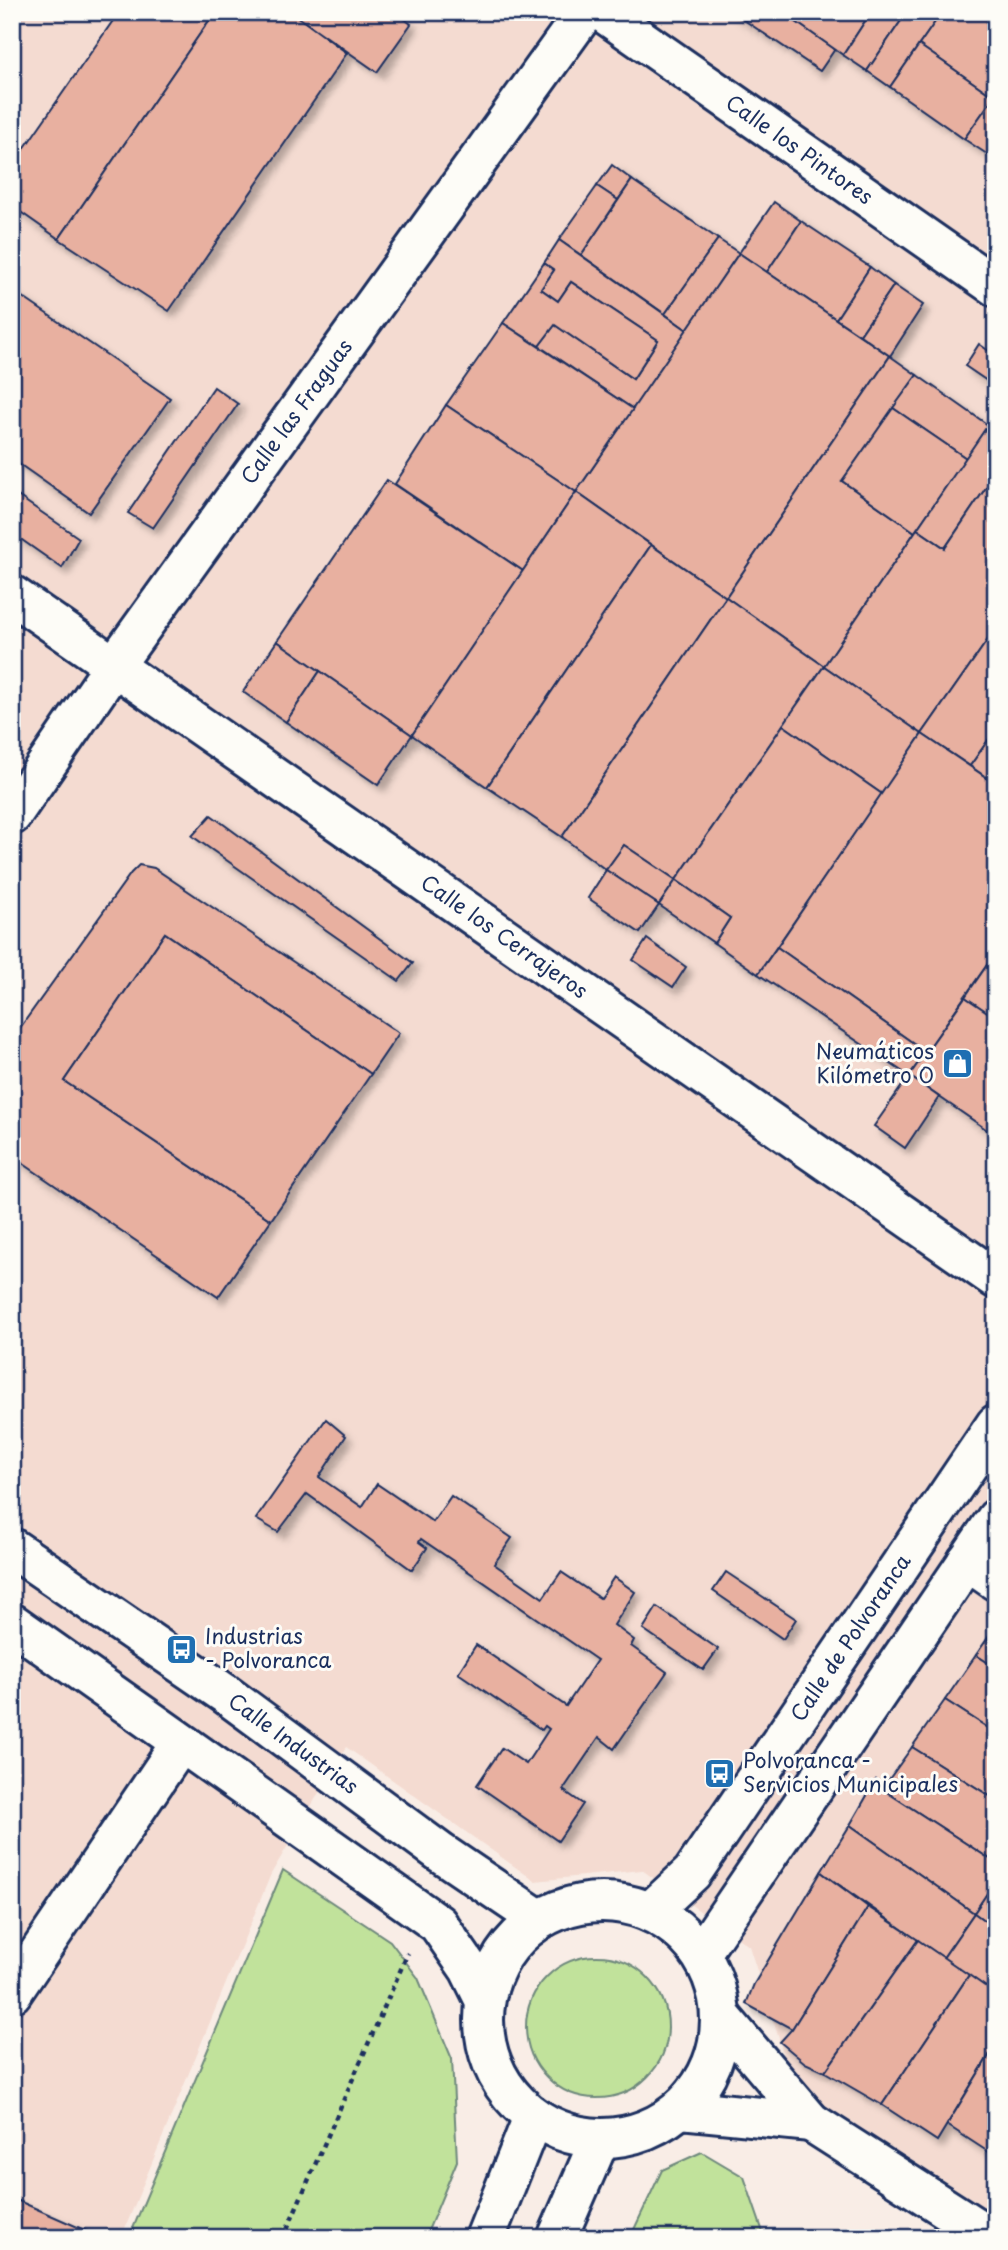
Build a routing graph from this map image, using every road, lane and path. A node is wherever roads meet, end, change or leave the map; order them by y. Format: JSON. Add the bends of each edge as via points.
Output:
{"nodes":[{"id":1,"x":585,"y":12,"type":"edge"},
{"id":2,"x":602,"y":12,"type":"edge"},
{"id":3,"x":996,"y":287,"type":"edge"},
{"id":4,"x":12,"y":595,"type":"edge"},
{"id":5,"x":114,"y":666,"type":"junction"},
{"id":6,"x":12,"y":815,"type":"edge"},
{"id":7,"x":996,"y":1279,"type":"edge"},
{"id":8,"x":996,"y":1424,"type":"edge"},
{"id":9,"x":996,"y":1520,"type":"edge"},
{"id":10,"x":12,"y":1548,"type":"edge"},
{"id":11,"x":981,"y":1571,"type":"edge"},
{"id":12,"x":12,"y":1623,"type":"edge"},
{"id":13,"x":180,"y":1744,"type":"junction"},
{"id":14,"x":650,"y":1912,"type":"junction"},
{"id":15,"x":537,"y":1918,"type":"junction"},
{"id":16,"x":438,"y":1924,"type":"junction"},
{"id":17,"x":702,"y":1952,"type":"junction"},
{"id":18,"x":12,"y":1993,"type":"edge"},
{"id":19,"x":483,"y":1997,"type":"junction"},
{"id":20,"x":720,"y":2015,"type":"junction"},
{"id":21,"x":681,"y":2109,"type":"junction"},
{"id":22,"x":533,"y":2117,"type":"junction"},
{"id":23,"x":811,"y":2122,"type":"junction"},
{"id":24,"x":600,"y":2139,"type":"junction"},
{"id":25,"x":993,"y":2234,"type":"edge"},
{"id":26,"x":284,"y":2238,"type":"edge"},
{"id":27,"x":485,"y":2238,"type":"edge"},
{"id":28,"x":557,"y":2238,"type":"edge"}],
"edges":[{"from":1,"to":5,"type":"street","name":"Calle las Fraguas"},
{"from":2,"to":3,"type":"street","name":"Calle los Pintores"},
{"from":4,"to":5,"type":"street","name":"Calle los Cerrajeros"},
{"from":5,"to":6,"type":"street","name":"Calle las Fraguas"},
{"from":5,"to":7,"type":"street","name":"Calle los Cerrajeros"},
{"from":8,"to":14,"type":"street","name":"Calle de Polvoranca","via":[[692,1873]]},
{"from":9,"to":11,"type":"street"},
{"from":10,"to":15,"type":"street","name":"Calle Industrias","via":[[224,1693]]},
{"from":11,"to":17,"type":"street"},
{"from":12,"to":13,"type":"street"},
{"from":13,"to":16,"type":"street"},
{"from":13,"to":18,"type":"street"},
{"from":14,"to":15,"type":"street","via":[[610,1901],[579,1903]]},
{"from":14,"to":17,"type":"street","via":[[673,1925]]},
{"from":15,"to":19,"type":"street","via":[[502,1956]]},
{"from":16,"to":19,"type":"street"},
{"from":16,"to":26,"type":"path","via":[[412,1945]]},
{"from":17,"to":20,"type":"street"},
{"from":19,"to":22,"type":"street","via":[[490,2058],[507,2091]]},
{"from":20,"to":21,"type":"street","via":[[717,2050],[703,2082]]},
{"from":20,"to":23,"type":"street"},
{"from":21,"to":23,"type":"street"},
{"from":21,"to":24,"type":"street","via":[[643,2132]]},
{"from":22,"to":24,"type":"street","via":[[565,2133]]},
{"from":22,"to":27,"type":"street"},
{"from":23,"to":25,"type":"street"},
{"from":24,"to":28,"type":"street"}]}
